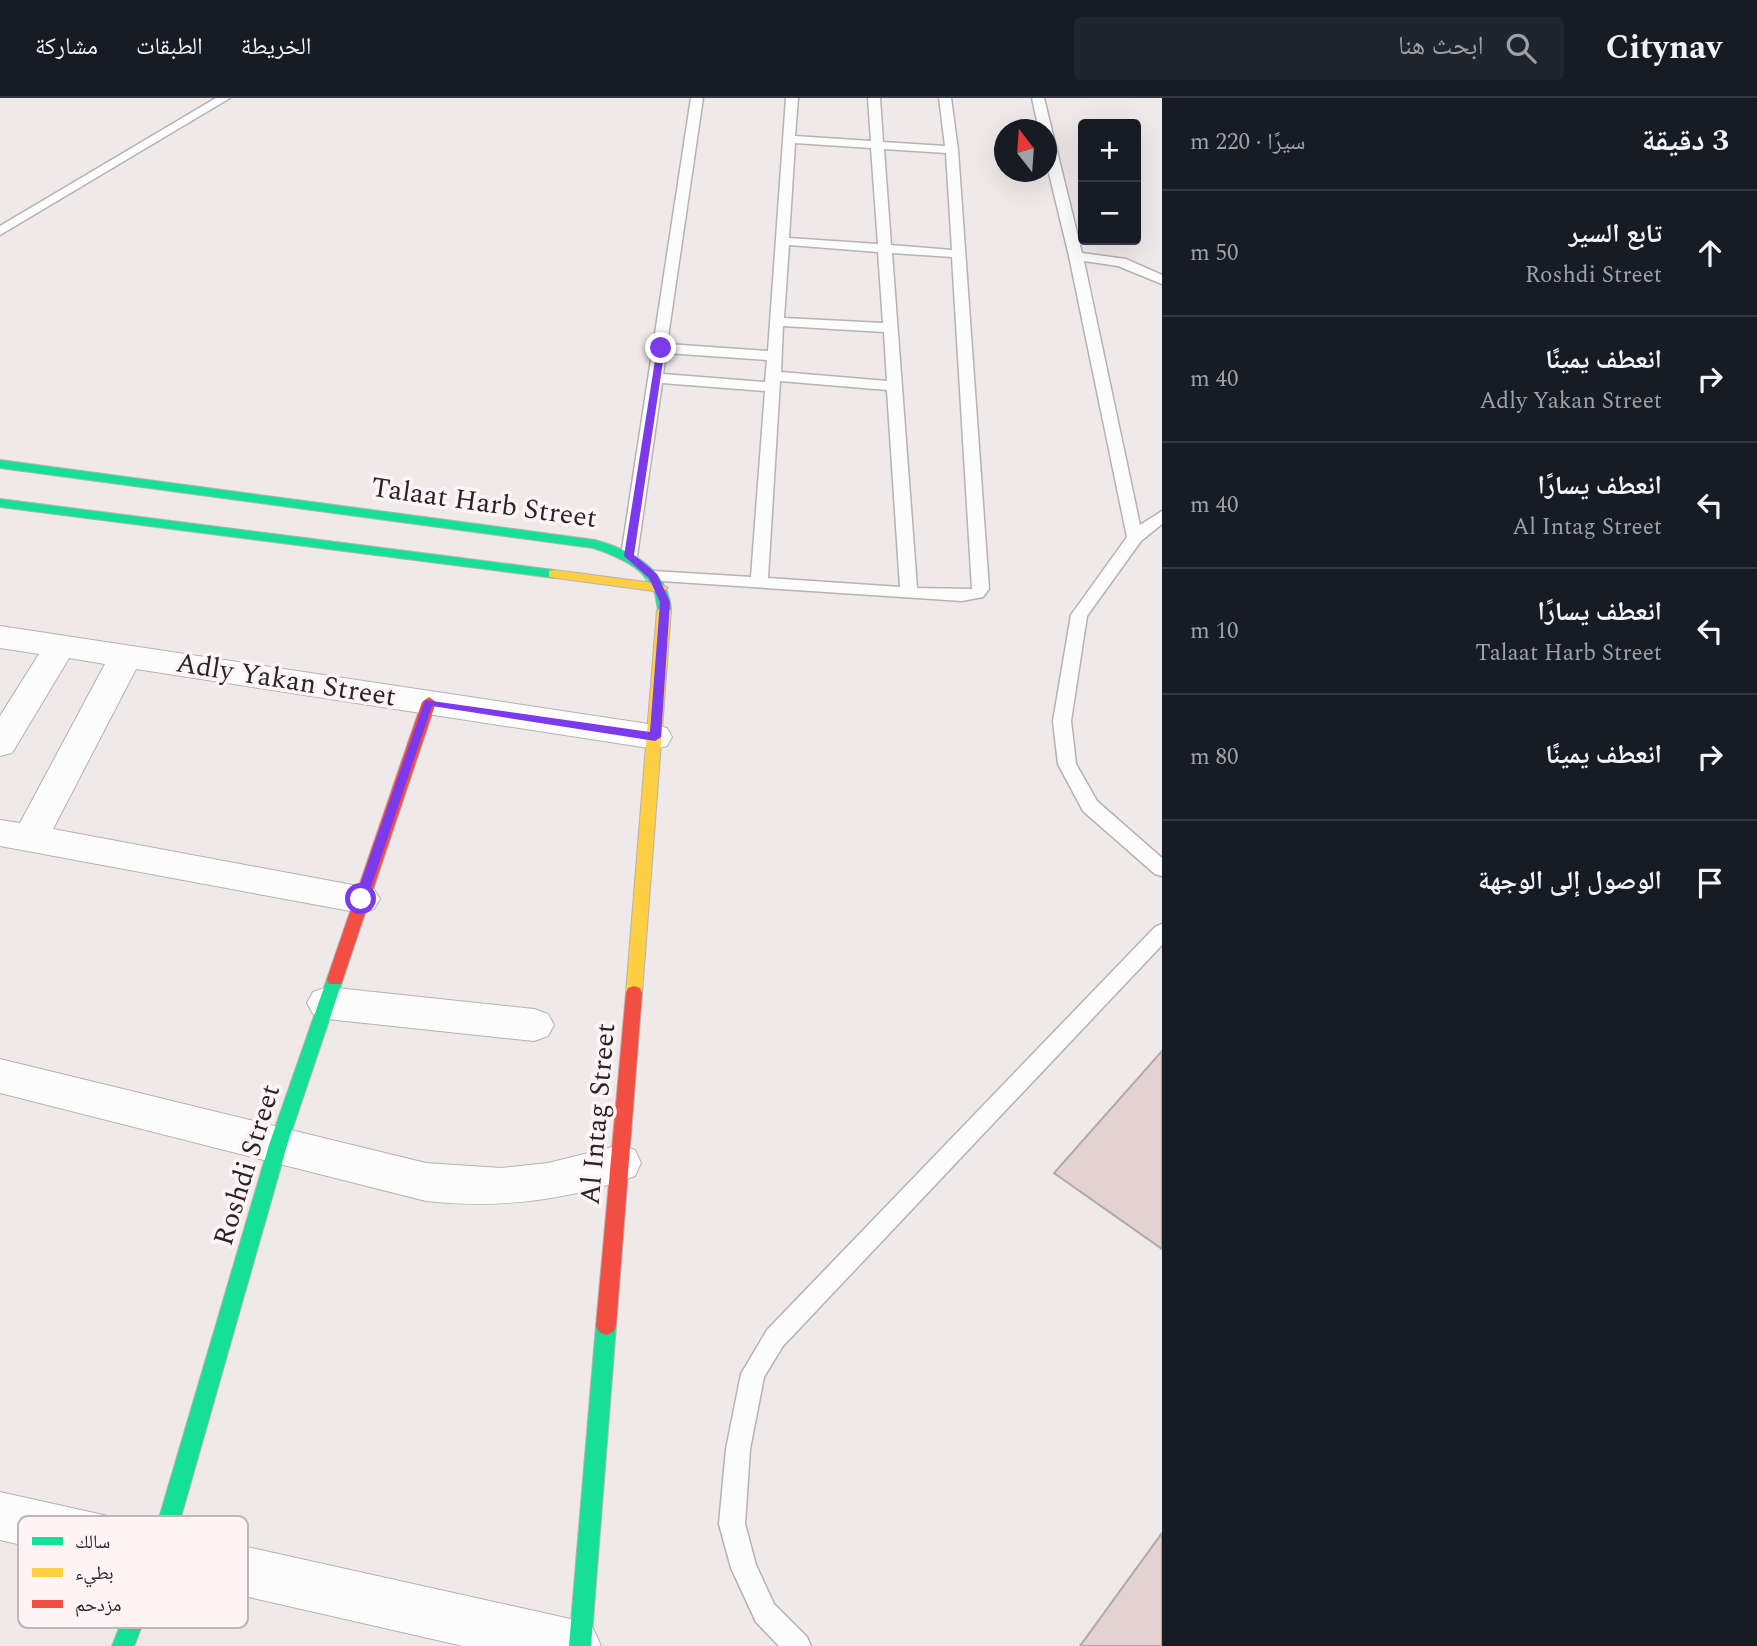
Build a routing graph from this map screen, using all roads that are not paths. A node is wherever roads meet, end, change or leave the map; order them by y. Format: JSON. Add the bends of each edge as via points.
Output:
{"nodes":[{"id":1,"x":224,"y":98,"type":"edge"},
{"id":2,"x":697,"y":98,"type":"edge"},
{"id":3,"x":792,"y":98,"type":"edge"},
{"id":4,"x":874,"y":98,"type":"edge"},
{"id":5,"x":945,"y":98,"type":"edge"},
{"id":6,"x":1038,"y":98,"type":"edge"},
{"id":7,"x":1043,"y":119,"type":"edge"},
{"id":8,"x":789,"y":139,"type":"junction"},
{"id":9,"x":877,"y":145,"type":"junction"},
{"id":10,"x":952,"y":150,"type":"junction"},
{"id":11,"x":1057,"y":177,"type":"edge"},
{"id":12,"x":0,"y":231,"type":"edge"},
{"id":13,"x":782,"y":241,"type":"junction"},
{"id":14,"x":885,"y":249,"type":"junction"},
{"id":15,"x":959,"y":254,"type":"junction"},
{"id":16,"x":1076,"y":256,"type":"junction"},
{"id":17,"x":1162,"y":279,"type":"edge"},
{"id":18,"x":777,"y":322,"type":"junction"},
{"id":19,"x":890,"y":328,"type":"junction"},
{"id":20,"x":661,"y":348,"type":"junction"},
{"id":21,"x":774,"y":356,"type":"junction"},
{"id":22,"x":657,"y":378,"type":"junction"},
{"id":23,"x":773,"y":382,"type":"junction"},
{"id":24,"x":894,"y":386,"type":"junction"},
{"id":25,"x":0,"y":464,"type":"edge"},
{"id":26,"x":0,"y":503,"type":"edge"},
{"id":27,"x":1162,"y":516,"type":"edge"},
{"id":28,"x":1135,"y":537,"type":"junction"},
{"id":29,"x":629,"y":556,"type":"junction"},
{"id":30,"x":657,"y":582,"type":"junction"},
{"id":31,"x":759,"y":584,"type":"junction"},
{"id":32,"x":909,"y":592,"type":"junction"},
{"id":33,"x":0,"y":637,"type":"edge"},
{"id":34,"x":61,"y":646,"type":"junction"},
{"id":35,"x":126,"y":656,"type":"junction"},
{"id":36,"x":429,"y":702,"type":"junction"},
{"id":37,"x":655,"y":737,"type":"junction"},
{"id":38,"x":0,"y":744,"type":"edge"},
{"id":39,"x":8,"y":837,"type":"edge"},
{"id":40,"x":1162,"y":869,"type":"edge"},
{"id":41,"x":361,"y":899,"type":"junction"},
{"id":42,"x":1162,"y":932,"type":"edge"},
{"id":43,"x":327,"y":1003,"type":"junction"},
{"id":44,"x":534,"y":1025,"type":"dead end"},
{"id":45,"x":0,"y":1076,"type":"edge"},
{"id":46,"x":278,"y":1145,"type":"junction"},
{"id":47,"x":620,"y":1163,"type":"junction"},
{"id":48,"x":0,"y":1516,"type":"edge"},
{"id":49,"x":170,"y":1516,"type":"edge"},
{"id":50,"x":18,"y":1520,"type":"edge"},
{"id":51,"x":248,"y":1575,"type":"edge"},
{"id":52,"x":131,"y":1628,"type":"edge"},
{"id":53,"x":469,"y":1634,"type":"edge"},
{"id":54,"x":124,"y":1646,"type":"edge"},
{"id":55,"x":575,"y":1646,"type":"edge"},
{"id":56,"x":580,"y":1646,"type":"edge"},
{"id":57,"x":798,"y":1646,"type":"edge"}],
"edges":[{"from":1,"to":12,"type":"lane"},
{"from":2,"to":20,"type":"lane"},
{"from":3,"to":8,"type":"lane"},
{"from":4,"to":9,"type":"lane"},
{"from":5,"to":10,"type":"lane"},
{"from":6,"to":7,"type":"lane"},
{"from":8,"to":9,"type":"lane"},
{"from":8,"to":13,"type":"lane"},
{"from":9,"to":10,"type":"lane"},
{"from":9,"to":14,"type":"lane"},
{"from":10,"to":15,"type":"lane"},
{"from":11,"to":16,"type":"lane"},
{"from":13,"to":14,"type":"lane"},
{"from":13,"to":18,"type":"lane"},
{"from":14,"to":15,"type":"lane"},
{"from":14,"to":19,"type":"lane"},
{"from":15,"to":32,"type":"lane","via":[[981,589],[970,596]]},
{"from":16,"to":17,"type":"lane","via":[[1121,261]]},
{"from":16,"to":28,"type":"lane"},
{"from":18,"to":19,"type":"lane"},
{"from":18,"to":21,"type":"lane"},
{"from":19,"to":24,"type":"lane"},
{"from":20,"to":21,"type":"lane"},
{"from":20,"to":22,"type":"lane"},
{"from":21,"to":23,"type":"lane"},
{"from":22,"to":23,"type":"lane"},
{"from":22,"to":29,"type":"lane"},
{"from":23,"to":24,"type":"lane"},
{"from":23,"to":31,"type":"lane"},
{"from":24,"to":32,"type":"lane"},
{"from":25,"to":29,"type":"street","name":"Talaat Harb Street","via":[[595,544]]},
{"from":26,"to":30,"type":"street"},
{"from":27,"to":28,"type":"lane"},
{"from":28,"to":40,"type":"lane","via":[[1079,615],[1062,721],[1067,764],[1090,806]]},
{"from":29,"to":30,"type":"street","name":"Talaat Harb Street"},
{"from":30,"to":31,"type":"lane"},
{"from":30,"to":37,"type":"street","name":"Al Intag Street","via":[[665,602]]},
{"from":31,"to":32,"type":"lane"},
{"from":33,"to":34,"type":"street","name":"Adly Yakan Street"},
{"from":34,"to":35,"type":"street","name":"Adly Yakan Street"},
{"from":34,"to":38,"type":"street"},
{"from":35,"to":36,"type":"street","name":"Adly Yakan Street"},
{"from":35,"to":39,"type":"street"},
{"from":36,"to":37,"type":"street","name":"Adly Yakan Street"},
{"from":36,"to":41,"type":"street","name":"Roshdi Street"},
{"from":37,"to":47,"type":"street","name":"Al Intag Street"},
{"from":39,"to":41,"type":"street"},
{"from":41,"to":43,"type":"street","name":"Roshdi Street"},
{"from":42,"to":57,"type":"lane","via":[[775,1338],[753,1374],[738,1449],[733,1524],[744,1567],[765,1614]]},
{"from":43,"to":44,"type":"street"},
{"from":43,"to":46,"type":"street","name":"Roshdi Street"},
{"from":45,"to":46,"type":"street"},
{"from":46,"to":47,"type":"street","via":[[426,1182],[474,1188],[524,1187]]},
{"from":46,"to":49,"type":"street","name":"Roshdi Street"},
{"from":47,"to":56,"type":"street","name":"Al Intag Street"},
{"from":48,"to":50,"type":"street"},
{"from":51,"to":53,"type":"street"},
{"from":52,"to":54,"type":"street","name":"Roshdi Street"},
{"from":53,"to":55,"type":"street"}]}
